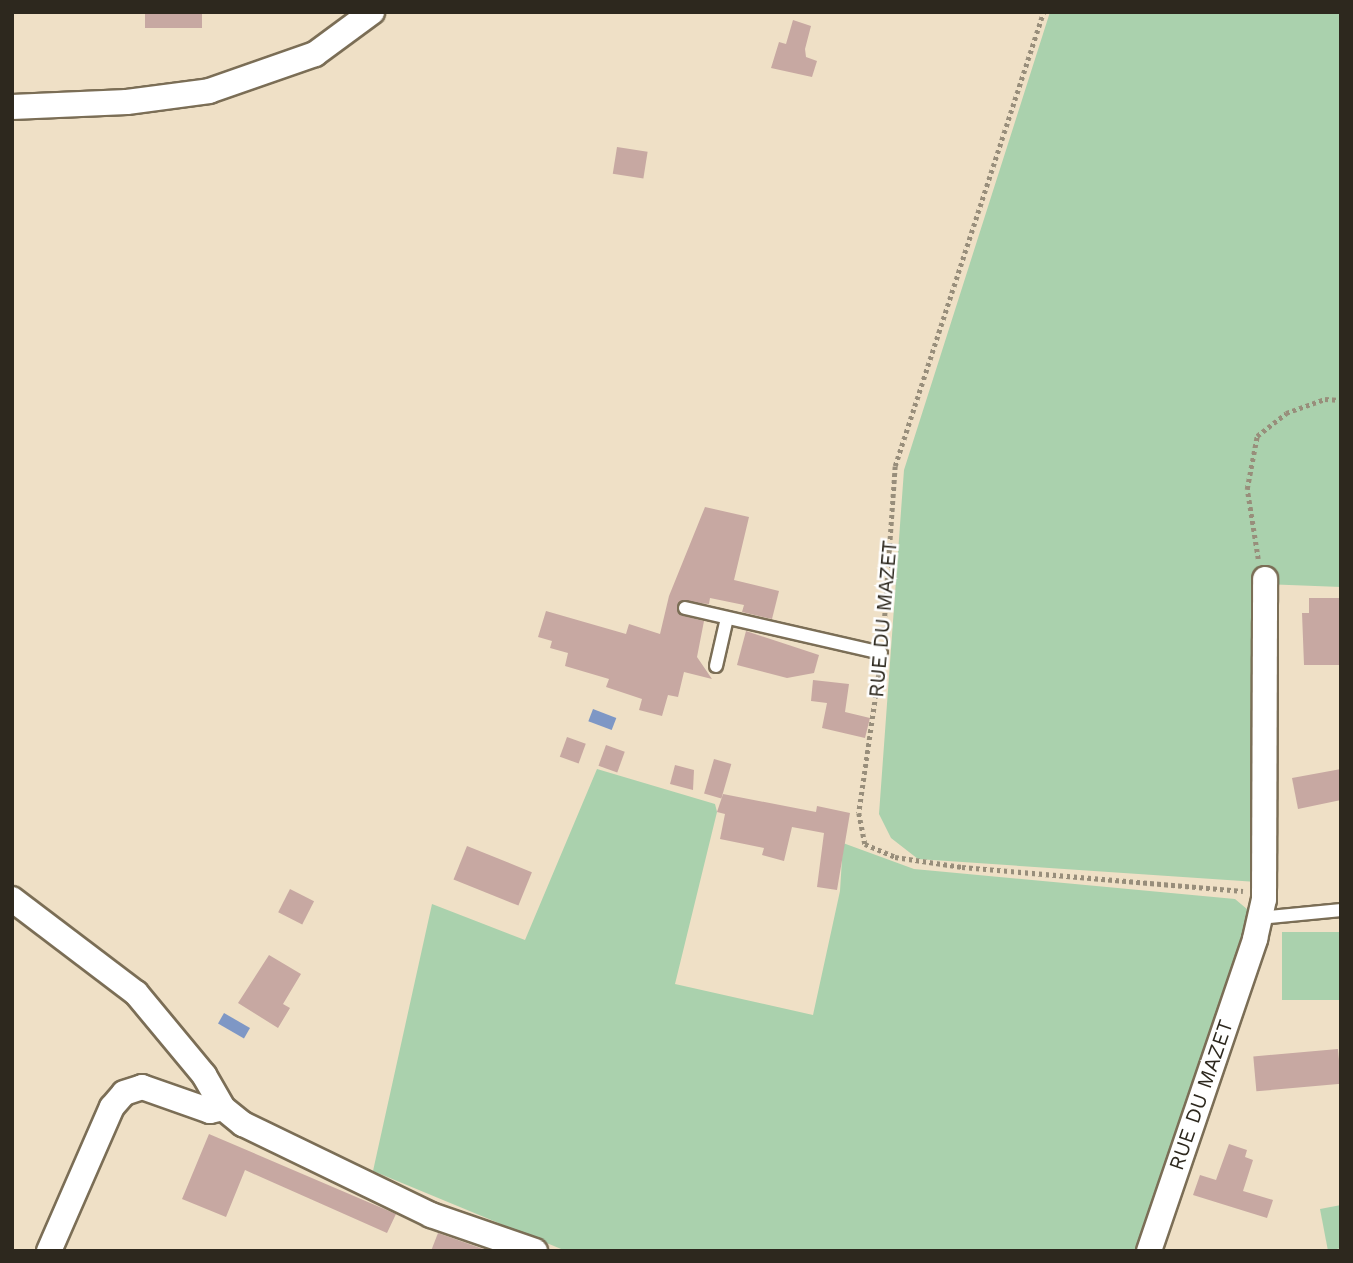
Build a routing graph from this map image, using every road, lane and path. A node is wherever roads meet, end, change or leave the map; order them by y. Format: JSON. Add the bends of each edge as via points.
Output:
{"nodes":[{"id":1,"x":372,"y":12,"type":"edge"},
{"id":2,"x":1043,"y":12,"type":"edge"},
{"id":3,"x":12,"y":107,"type":"edge"},
{"id":4,"x":1341,"y":400,"type":"edge"},
{"id":5,"x":1265,"y":579,"type":"joint"},
{"id":6,"x":685,"y":608,"type":"dead end"},
{"id":7,"x":727,"y":618,"type":"junction"},
{"id":8,"x":881,"y":653,"type":"junction"},
{"id":9,"x":716,"y":666,"type":"dead end"},
{"id":10,"x":12,"y":899,"type":"edge"},
{"id":11,"x":1262,"y":909,"type":"junction"},
{"id":12,"x":1341,"y":910,"type":"edge"},
{"id":13,"x":223,"y":1108,"type":"junction"},
{"id":14,"x":49,"y":1251,"type":"edge"},
{"id":15,"x":535,"y":1251,"type":"edge"},
{"id":16,"x":1149,"y":1251,"type":"edge"}],
"edges":[{"from":1,"to":3,"type":"street","via":[[315,54],[209,90],[127,102]]},
{"from":2,"to":8,"type":"path","name":"RUE DU MAZET","via":[[895,466]]},
{"from":4,"to":5,"type":"path","via":[[1325,398],[1286,413],[1257,436],[1247,489],[1252,544]]},
{"from":5,"to":11,"type":"street","name":"RUE DU MAZET"},
{"from":6,"to":7,"type":"lane"},
{"from":7,"to":8,"type":"lane"},
{"from":7,"to":9,"type":"lane"},
{"from":8,"to":11,"type":"path","name":"RUE DU MAZET","via":[[859,813],[866,844],[895,857],[962,867],[1243,891]]},
{"from":10,"to":13,"type":"street","via":[[136,993],[204,1076]]},
{"from":11,"to":12,"type":"lane"},
{"from":11,"to":16,"type":"street","name":"RUE DU MAZET"},
{"from":13,"to":14,"type":"street","via":[[210,1111],[142,1087],[124,1093],[111,1107]]},
{"from":13,"to":15,"type":"street","via":[[243,1124],[431,1215]]}]}
